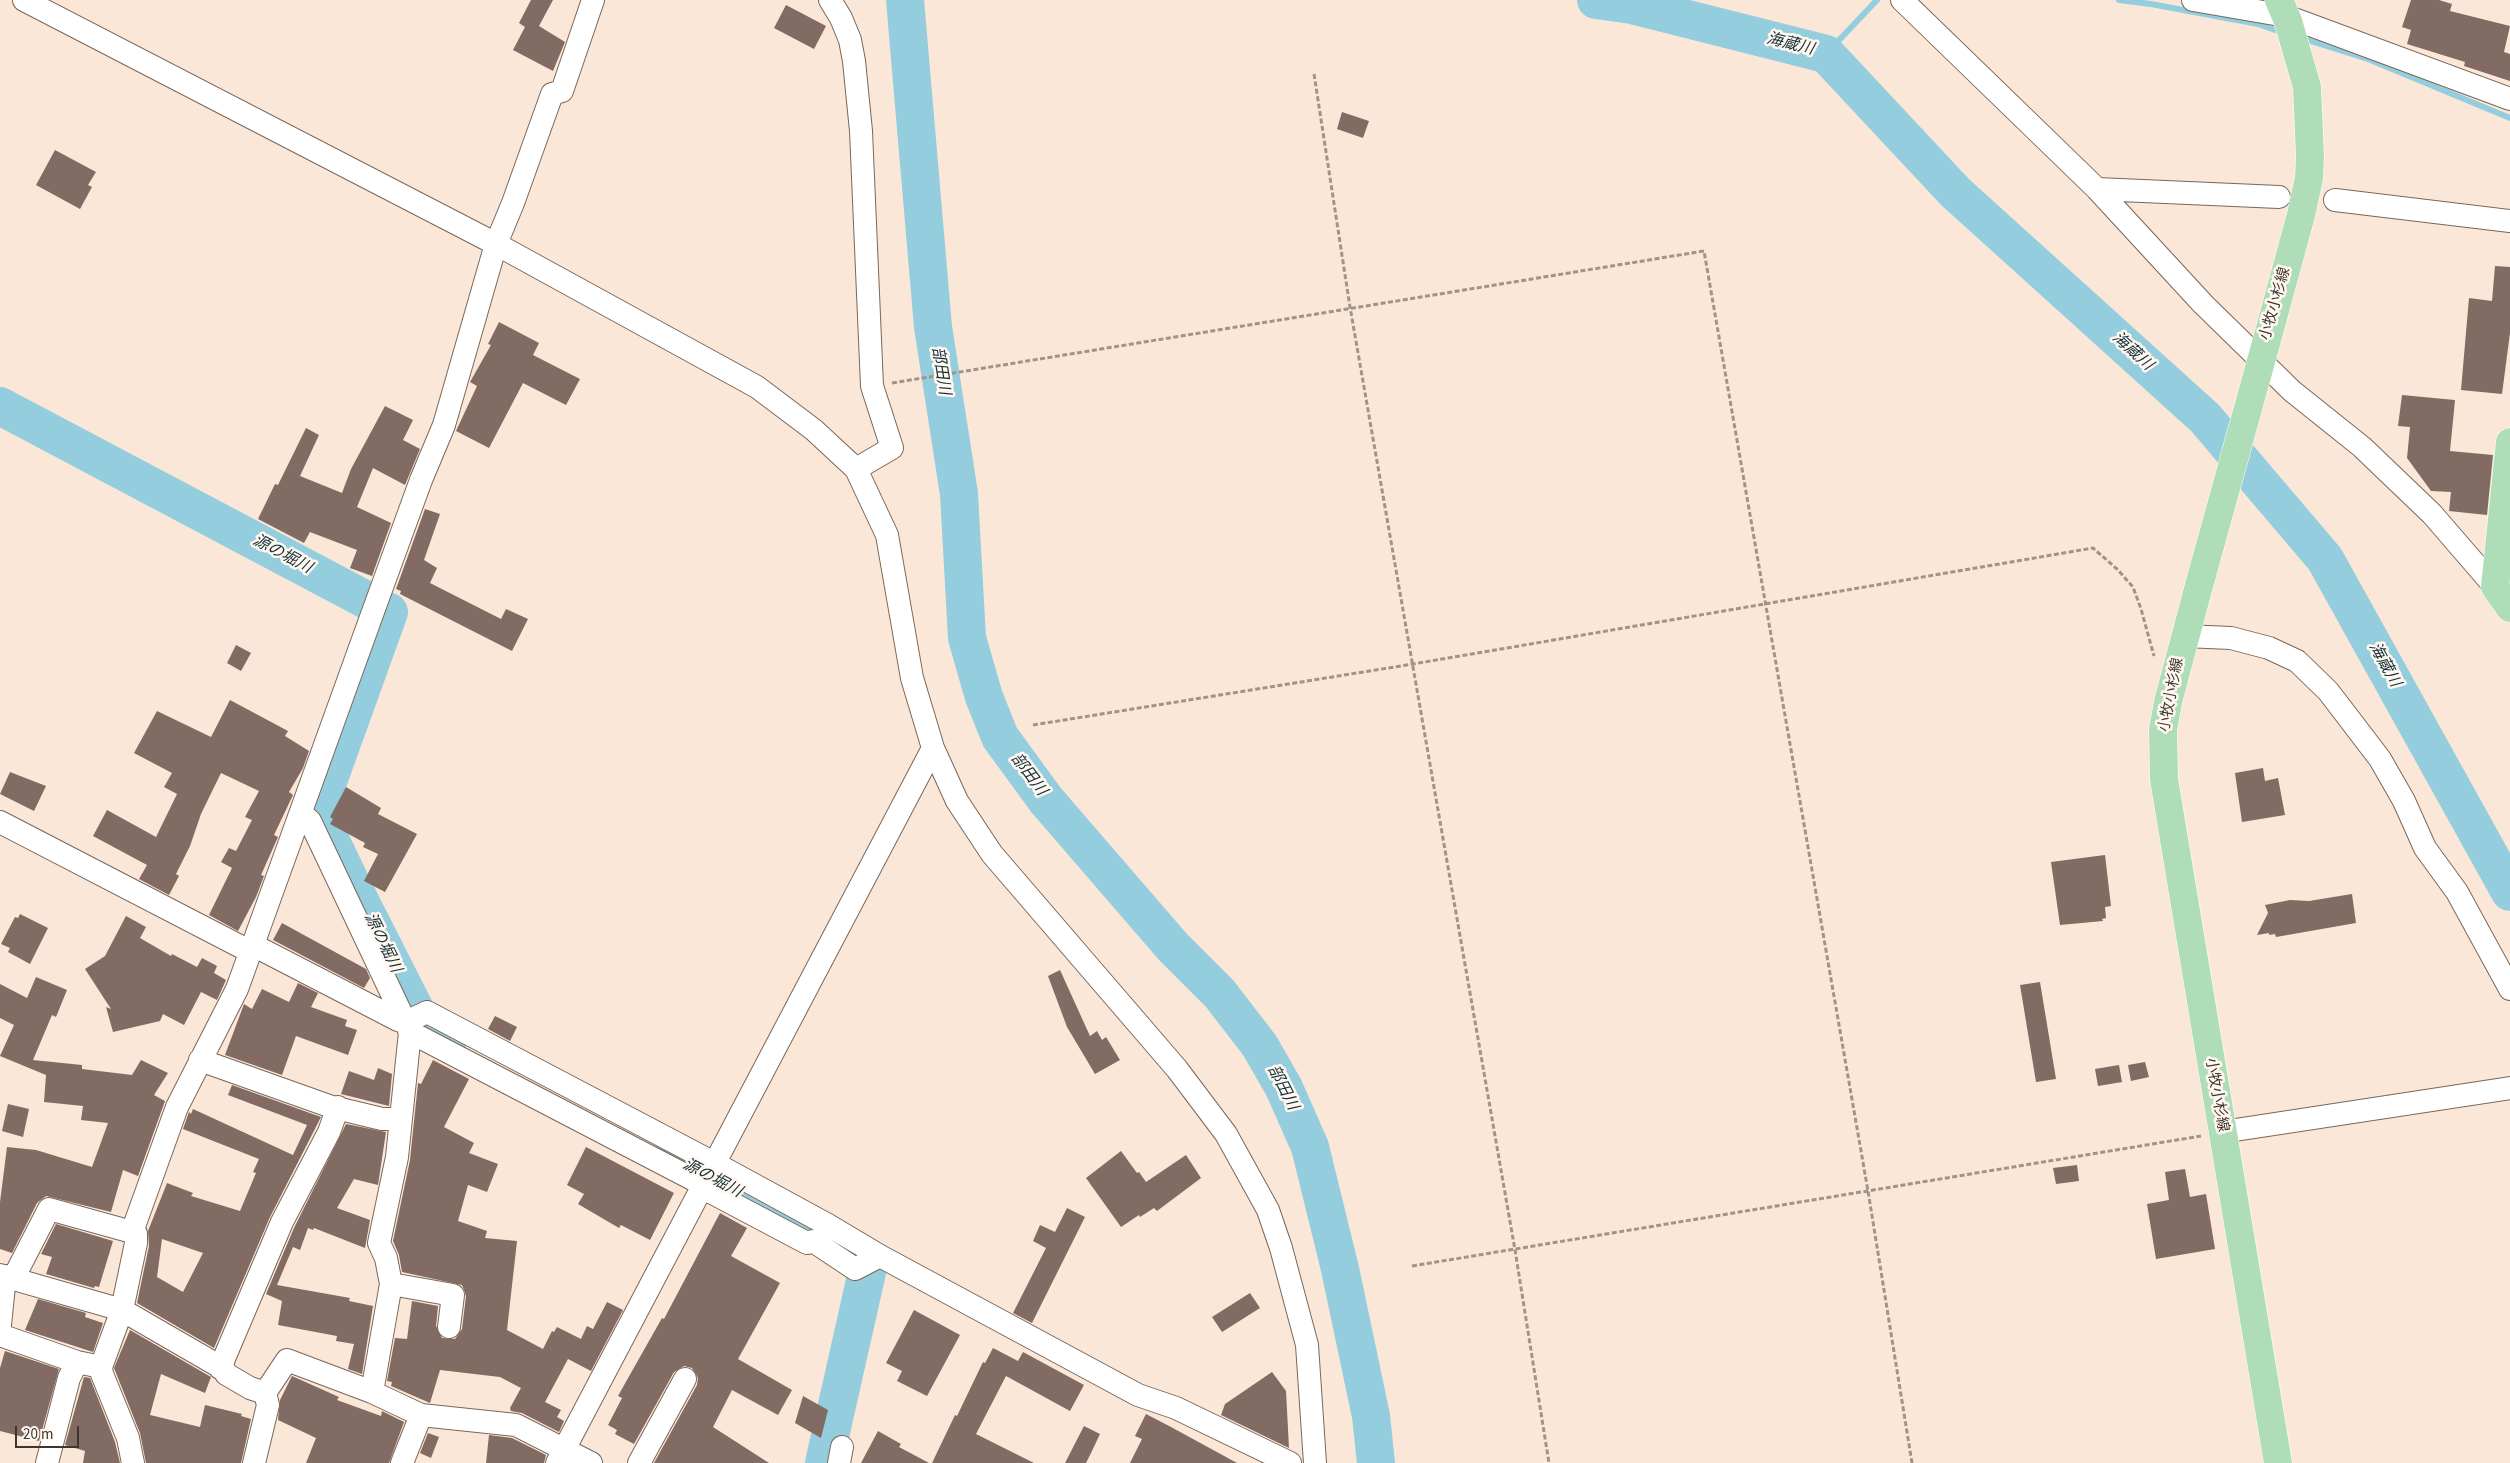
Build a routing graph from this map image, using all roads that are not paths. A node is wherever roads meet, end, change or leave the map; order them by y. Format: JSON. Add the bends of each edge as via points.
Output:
{"nodes":[{"id":1,"x":24,"y":0,"type":"edge"},
{"id":2,"x":593,"y":0,"type":"edge"},
{"id":3,"x":830,"y":0,"type":"edge"},
{"id":4,"x":1902,"y":0,"type":"edge"},
{"id":5,"x":2193,"y":0,"type":"edge"},
{"id":6,"x":2284,"y":12,"type":"edge"},
{"id":7,"x":2510,"y":99,"type":"edge"},
{"id":8,"x":2096,"y":189,"type":"junction"},
{"id":9,"x":2279,"y":197,"type":"dead end"},
{"id":10,"x":2335,"y":200,"type":"dead end"},
{"id":11,"x":2510,"y":221,"type":"edge"},
{"id":12,"x":496,"y":244,"type":"junction"},
{"id":13,"x":2510,"y":442,"type":"edge"},
{"id":14,"x":856,"y":469,"type":"junction"},
{"id":15,"x":2505,"y":594,"type":"edge"},
{"id":16,"x":2184,"y":636,"type":"junction"},
{"id":17,"x":933,"y":748,"type":"junction"},
{"id":18,"x":301,"y":813,"type":"junction"},
{"id":19,"x":0,"y":822,"type":"edge"},
{"id":20,"x":252,"y":949,"type":"junction"},
{"id":21,"x":2510,"y":989,"type":"edge"},
{"id":22,"x":412,"y":1022,"type":"junction"},
{"id":23,"x":200,"y":1060,"type":"junction"},
{"id":24,"x":2510,"y":1088,"type":"edge"},
{"id":25,"x":338,"y":1107,"type":"junction"},
{"id":26,"x":401,"y":1119,"type":"junction"},
{"id":27,"x":2222,"y":1132,"type":"junction"},
{"id":28,"x":709,"y":1177,"type":"junction"},
{"id":29,"x":132,"y":1232,"type":"junction"},
{"id":30,"x":880,"y":1256,"type":"junction"},
{"id":31,"x":6,"y":1277,"type":"edge"},
{"id":32,"x":391,"y":1284,"type":"junction"},
{"id":33,"x":122,"y":1310,"type":"junction"},
{"id":34,"x":0,"y":1325,"type":"edge"},
{"id":35,"x":449,"y":1327,"type":"dead end"},
{"id":36,"x":0,"y":1335,"type":"edge"},
{"id":37,"x":77,"y":1362,"type":"junction"},
{"id":38,"x":101,"y":1367,"type":"junction"},
{"id":39,"x":220,"y":1368,"type":"junction"},
{"id":40,"x":685,"y":1379,"type":"dead end"},
{"id":41,"x":372,"y":1392,"type":"junction"},
{"id":42,"x":265,"y":1393,"type":"junction"},
{"id":43,"x":421,"y":1415,"type":"junction"},
{"id":44,"x":561,"y":1456,"type":"edge"},
{"id":45,"x":47,"y":1463,"type":"edge"},
{"id":46,"x":133,"y":1463,"type":"edge"},
{"id":47,"x":254,"y":1463,"type":"edge"},
{"id":48,"x":402,"y":1463,"type":"edge"},
{"id":49,"x":590,"y":1463,"type":"edge"},
{"id":50,"x":640,"y":1463,"type":"edge"},
{"id":51,"x":1290,"y":1463,"type":"edge"},
{"id":52,"x":1315,"y":1463,"type":"edge"},
{"id":53,"x":2278,"y":1463,"type":"edge"}],
"edges":[{"from":1,"to":12,"type":"street"},
{"from":2,"to":12,"type":"street","via":[[562,91],[552,94]]},
{"from":3,"to":14,"type":"street","via":[[844,25],[854,61],[861,131],[872,386],[892,448]]},
{"from":4,"to":8,"type":"street"},
{"from":5,"to":6,"type":"street"},
{"from":6,"to":7,"type":"street"},
{"from":6,"to":16,"type":"main road","name":"小牧小杉線","bridge":true,"via":[[2300,60],[2309,111],[2309,178]]},
{"from":8,"to":9,"type":"street"},
{"from":8,"to":15,"type":"street","via":[[2203,304],[2285,384],[2362,447],[2432,514]]},
{"from":10,"to":11,"type":"street"},
{"from":12,"to":14,"type":"street","via":[[757,387],[814,430]]},
{"from":12,"to":18,"type":"street","via":[[444,425],[421,480]]},
{"from":13,"to":15,"type":"main road"},
{"from":14,"to":17,"type":"street","via":[[887,535],[912,678]]},
{"from":16,"to":21,"type":"street","via":[[2231,638],[2269,648],[2297,661],[2328,691],[2380,759],[2425,848],[2457,892]]},
{"from":16,"to":27,"type":"main road","name":"小牧小杉線","via":[[2163,730],[2164,779]]},
{"from":17,"to":28,"type":"street"},
{"from":17,"to":52,"type":"street","via":[[957,801],[992,854],[1177,1069],[1226,1134],[1256,1185],[1281,1248],[1307,1345]]},
{"from":18,"to":20,"type":"street"},
{"from":18,"to":22,"type":"street","via":[[310,821]]},
{"from":19,"to":20,"type":"street"},
{"from":20,"to":22,"type":"street","via":[[390,1016]]},
{"from":20,"to":23,"type":"street","via":[[238,989]]},
{"from":22,"to":26,"type":"street"},
{"from":22,"to":28,"type":"street"},
{"from":23,"to":25,"type":"street"},
{"from":23,"to":29,"type":"street","via":[[177,1107]]},
{"from":24,"to":27,"type":"street"},
{"from":25,"to":26,"type":"street","via":[[382,1119]]},
{"from":25,"to":39,"type":"street","via":[[329,1132],[282,1222]]},
{"from":26,"to":32,"type":"street","via":[[379,1243],[386,1258]]},
{"from":27,"to":53,"type":"main road","name":"小牧小杉線"},
{"from":28,"to":30,"type":"street","via":[[828,1225]]},
{"from":28,"to":30,"type":"street","via":[[807,1243],[813,1240],[855,1268]]},
{"from":28,"to":44,"type":"street"},
{"from":29,"to":31,"type":"street","via":[[49,1209]]},
{"from":29,"to":33,"type":"street","via":[[136,1234],[136,1243]]},
{"from":30,"to":51,"type":"street","via":[[1138,1395],[1176,1408]]},
{"from":31,"to":33,"type":"street"},
{"from":31,"to":34,"type":"street"},
{"from":32,"to":35,"type":"street","via":[[453,1294]]},
{"from":32,"to":41,"type":"street"},
{"from":33,"to":38,"type":"street"},
{"from":33,"to":39,"type":"street"},
{"from":36,"to":37,"type":"street"},
{"from":37,"to":38,"type":"street"},
{"from":37,"to":45,"type":"street","via":[[69,1378]]},
{"from":38,"to":46,"type":"street","via":[[128,1438]]},
{"from":39,"to":42,"type":"street","via":[[250,1388]]},
{"from":40,"to":50,"type":"street"},
{"from":41,"to":42,"type":"street","via":[[287,1360]]},
{"from":41,"to":43,"type":"street"},
{"from":42,"to":47,"type":"street","via":[[268,1405]]},
{"from":43,"to":44,"type":"street","via":[[516,1425]]},
{"from":43,"to":48,"type":"street"},
{"from":44,"to":49,"type":"street"}]}
